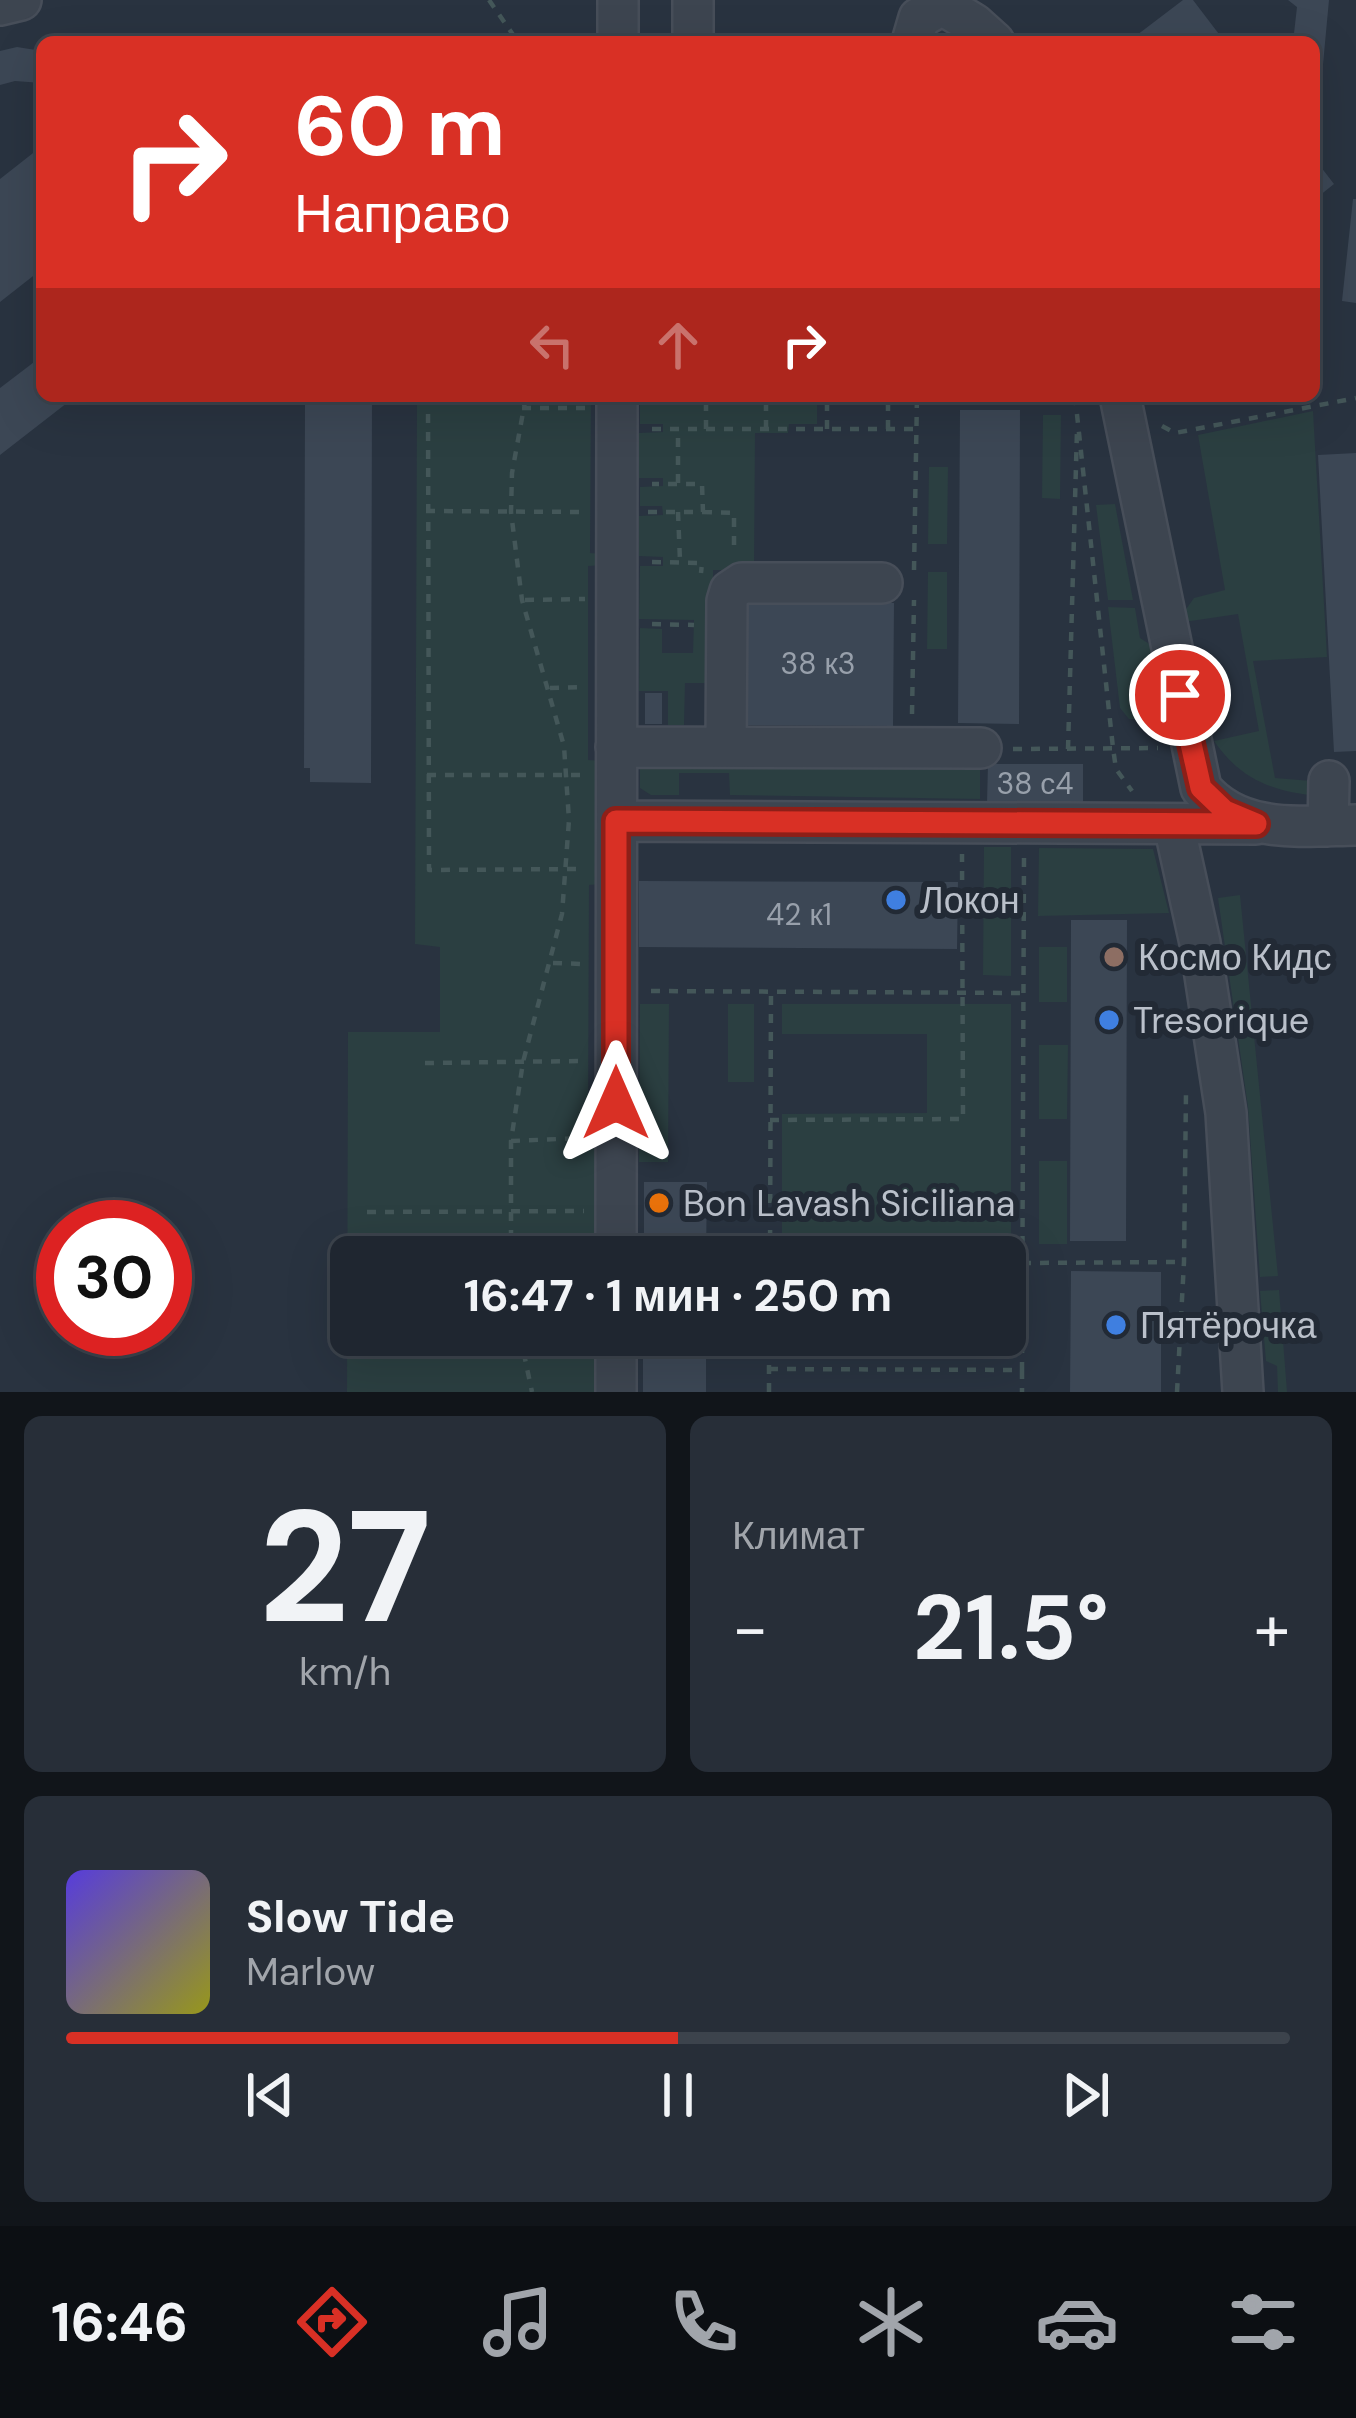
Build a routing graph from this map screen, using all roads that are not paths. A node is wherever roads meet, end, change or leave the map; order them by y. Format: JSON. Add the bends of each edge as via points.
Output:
{"nodes":[{"id":1,"x":21,"y":0,"type":"edge"},
{"id":2,"x":618,"y":0,"type":"edge"},
{"id":3,"x":693,"y":0,"type":"edge"},
{"id":4,"x":938,"y":2,"type":"edge"},
{"id":5,"x":0,"y":5,"type":"edge"},
{"id":6,"x":618,"y":36,"type":"edge"},
{"id":7,"x":693,"y":36,"type":"edge"},
{"id":8,"x":914,"y":36,"type":"edge"},
{"id":9,"x":986,"y":36,"type":"edge"},
{"id":10,"x":1121,"y":406,"type":"edge"},
{"id":11,"x":611,"y":411,"type":"edge"},
{"id":12,"x":882,"y":583,"type":"dead end"},
{"id":13,"x":726,"y":747,"type":"junction"},
{"id":14,"x":981,"y":748,"type":"road end"},
{"id":15,"x":616,"y":762,"type":"junction"},
{"id":16,"x":1330,"y":781,"type":"dead end"},
{"id":17,"x":616,"y":821,"type":"junction"},
{"id":18,"x":1256,"y":824,"type":"junction"},
{"id":19,"x":1174,"y":825,"type":"junction"},
{"id":20,"x":1342,"y":825,"type":"edge"},
{"id":21,"x":616,"y":1236,"type":"edge"},
{"id":22,"x":616,"y":1356,"type":"edge"},
{"id":23,"x":616,"y":1392,"type":"edge"},
{"id":24,"x":1243,"y":1392,"type":"edge"}],
"edges":[{"from":1,"to":5,"type":"street"},
{"from":2,"to":6,"type":"street"},
{"from":3,"to":7,"type":"street"},
{"from":4,"to":8,"type":"street","via":[[919,17]]},
{"from":4,"to":9,"type":"street"},
{"from":10,"to":18,"type":"street","via":[[1201,788]]},
{"from":11,"to":15,"type":"street"},
{"from":12,"to":13,"type":"street","via":[[742,583],[730,591]]},
{"from":13,"to":14,"type":"street"},
{"from":13,"to":15,"type":"street"},
{"from":15,"to":17,"type":"street"},
{"from":16,"to":20,"type":"street"},
{"from":17,"to":19,"type":"street"},
{"from":17,"to":21,"type":"street"},
{"from":18,"to":19,"type":"street"},
{"from":18,"to":20,"type":"street"},
{"from":19,"to":24,"type":"street","via":[[1226,1113]]},
{"from":22,"to":23,"type":"street"}]}
